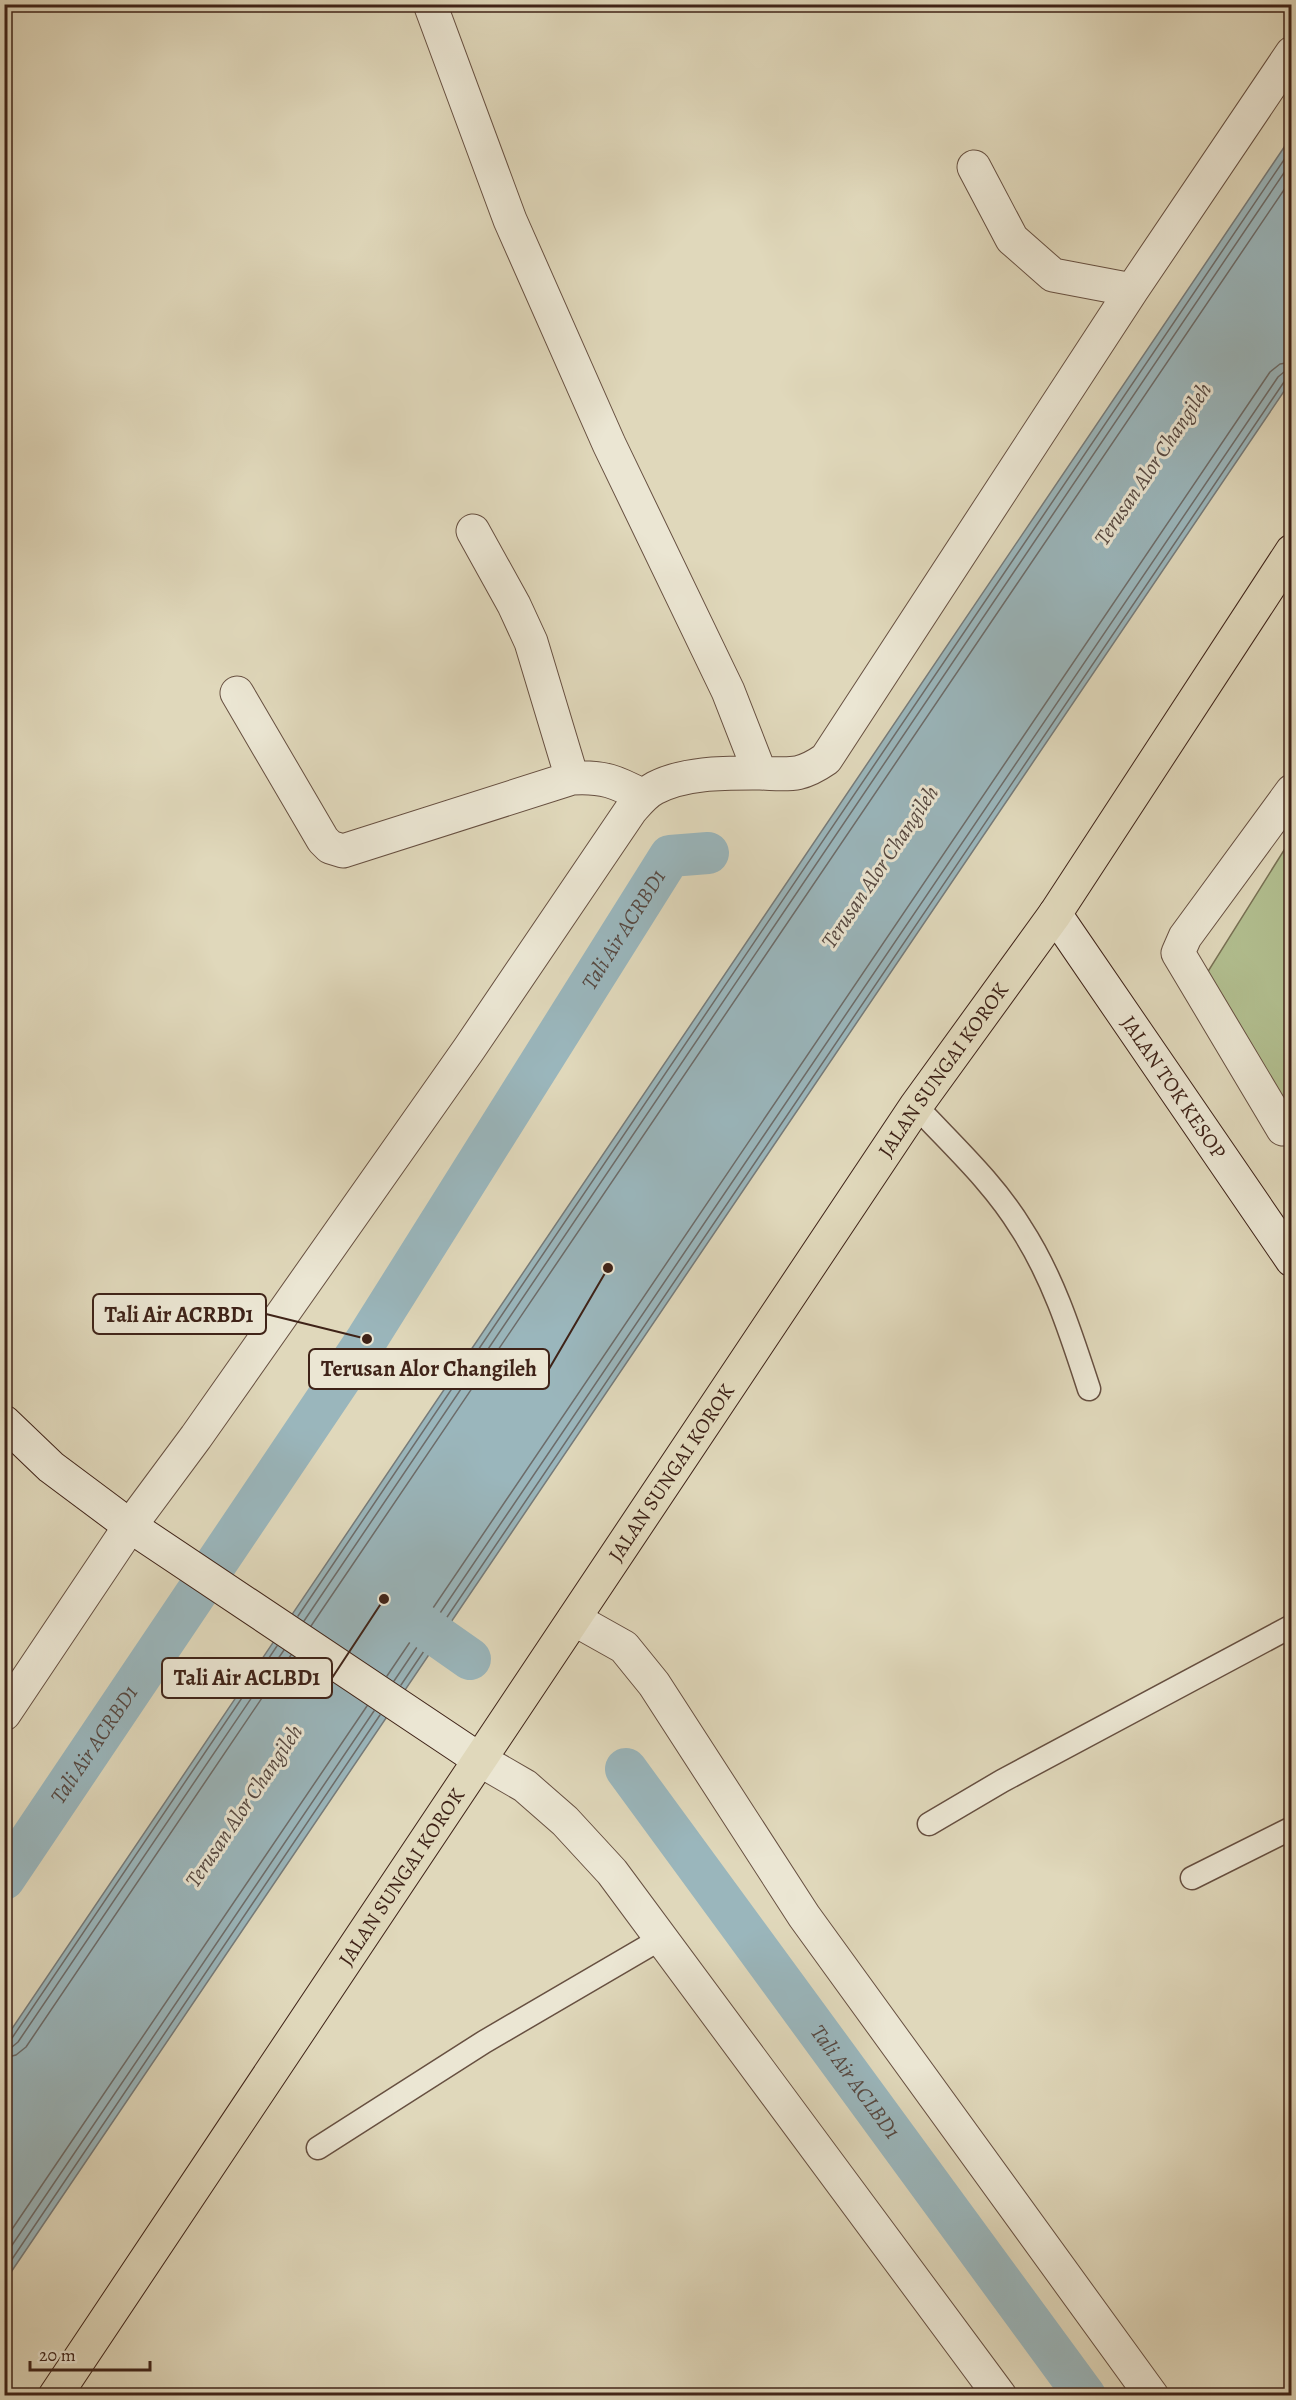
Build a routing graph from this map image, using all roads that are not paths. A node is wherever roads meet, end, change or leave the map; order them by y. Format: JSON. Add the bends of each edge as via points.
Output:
{"nodes":[{"id":1,"x":430,"y":4,"type":"edge"},
{"id":2,"x":1292,"y":53,"type":"edge"},
{"id":3,"x":974,"y":167,"type":"dead end"},
{"id":4,"x":1132,"y":290,"type":"junction"},
{"id":5,"x":473,"y":531,"type":"dead end"},
{"id":6,"x":1292,"y":551,"type":"edge"},
{"id":7,"x":237,"y":693,"type":"dead end"},
{"id":8,"x":760,"y":773,"type":"junction"},
{"id":9,"x":572,"y":778,"type":"junction"},
{"id":10,"x":1292,"y":791,"type":"edge"},
{"id":11,"x":643,"y":796,"type":"junction"},
{"id":12,"x":1054,"y":914,"type":"junction"},
{"id":13,"x":916,"y":1106,"type":"junction"},
{"id":14,"x":1289,"y":1128,"type":"edge"},
{"id":15,"x":1292,"y":1260,"type":"edge"},
{"id":16,"x":1089,"y":1389,"type":"dead end"},
{"id":17,"x":4,"y":1422,"type":"edge"},
{"id":18,"x":147,"y":1538,"type":"junction"},
{"id":19,"x":574,"y":1619,"type":"junction"},
{"id":20,"x":1292,"y":1626,"type":"edge"},
{"id":21,"x":4,"y":1714,"type":"edge"},
{"id":22,"x":480,"y":1760,"type":"junction"},
{"id":23,"x":929,"y":1824,"type":"dead end"},
{"id":24,"x":1292,"y":1828,"type":"edge"},
{"id":25,"x":1192,"y":1878,"type":"dead end"},
{"id":26,"x":662,"y":1938,"type":"junction"},
{"id":27,"x":318,"y":2148,"type":"dead end"},
{"id":28,"x":55,"y":2396,"type":"edge"},
{"id":29,"x":1000,"y":2396,"type":"edge"},
{"id":30,"x":1152,"y":2396,"type":"edge"}],
"edges":[{"from":1,"to":8,"type":"street","via":[[510,220],[609,444],[728,691]]},
{"from":2,"to":4,"type":"street"},
{"from":3,"to":4,"type":"street","via":[[1012,239],[1053,275]]},
{"from":4,"to":8,"type":"street","via":[[826,759],[810,770],[791,775]]},
{"from":5,"to":9,"type":"street","via":[[531,642]]},
{"from":6,"to":12,"type":"main road","name":"JALAN SUNGAI KOROK"},
{"from":7,"to":9,"type":"street","via":[[322,840],[343,851]]},
{"from":8,"to":11,"type":"street","via":[[696,775],[655,788]]},
{"from":9,"to":11,"type":"street","via":[[594,776]]},
{"from":10,"to":14,"type":"street","via":[[1185,937],[1178,953]]},
{"from":11,"to":18,"type":"street","via":[[469,1049]]},
{"from":12,"to":13,"type":"main road","name":"JALAN SUNGAI KOROK"},
{"from":12,"to":15,"type":"street","name":"JALAN TOK KESOP"},
{"from":13,"to":16,"type":"lane","via":[[990,1186],[1022,1228],[1067,1323]]},
{"from":13,"to":19,"type":"main road","name":"JALAN SUNGAI KOROK"},
{"from":17,"to":18,"type":"street","via":[[51,1467]]},
{"from":18,"to":21,"type":"street"},
{"from":18,"to":22,"type":"street"},
{"from":19,"to":22,"type":"main road","name":"JALAN SUNGAI KOROK"},
{"from":19,"to":30,"type":"street","via":[[624,1647],[654,1684],[804,1916]]},
{"from":20,"to":23,"type":"lane"},
{"from":22,"to":26,"type":"street","via":[[525,1786],[565,1821],[612,1872]]},
{"from":22,"to":28,"type":"main road","name":"JALAN SUNGAI KOROK"},
{"from":24,"to":25,"type":"lane"},
{"from":26,"to":27,"type":"lane","via":[[484,2042]]},
{"from":26,"to":29,"type":"street"}]}
